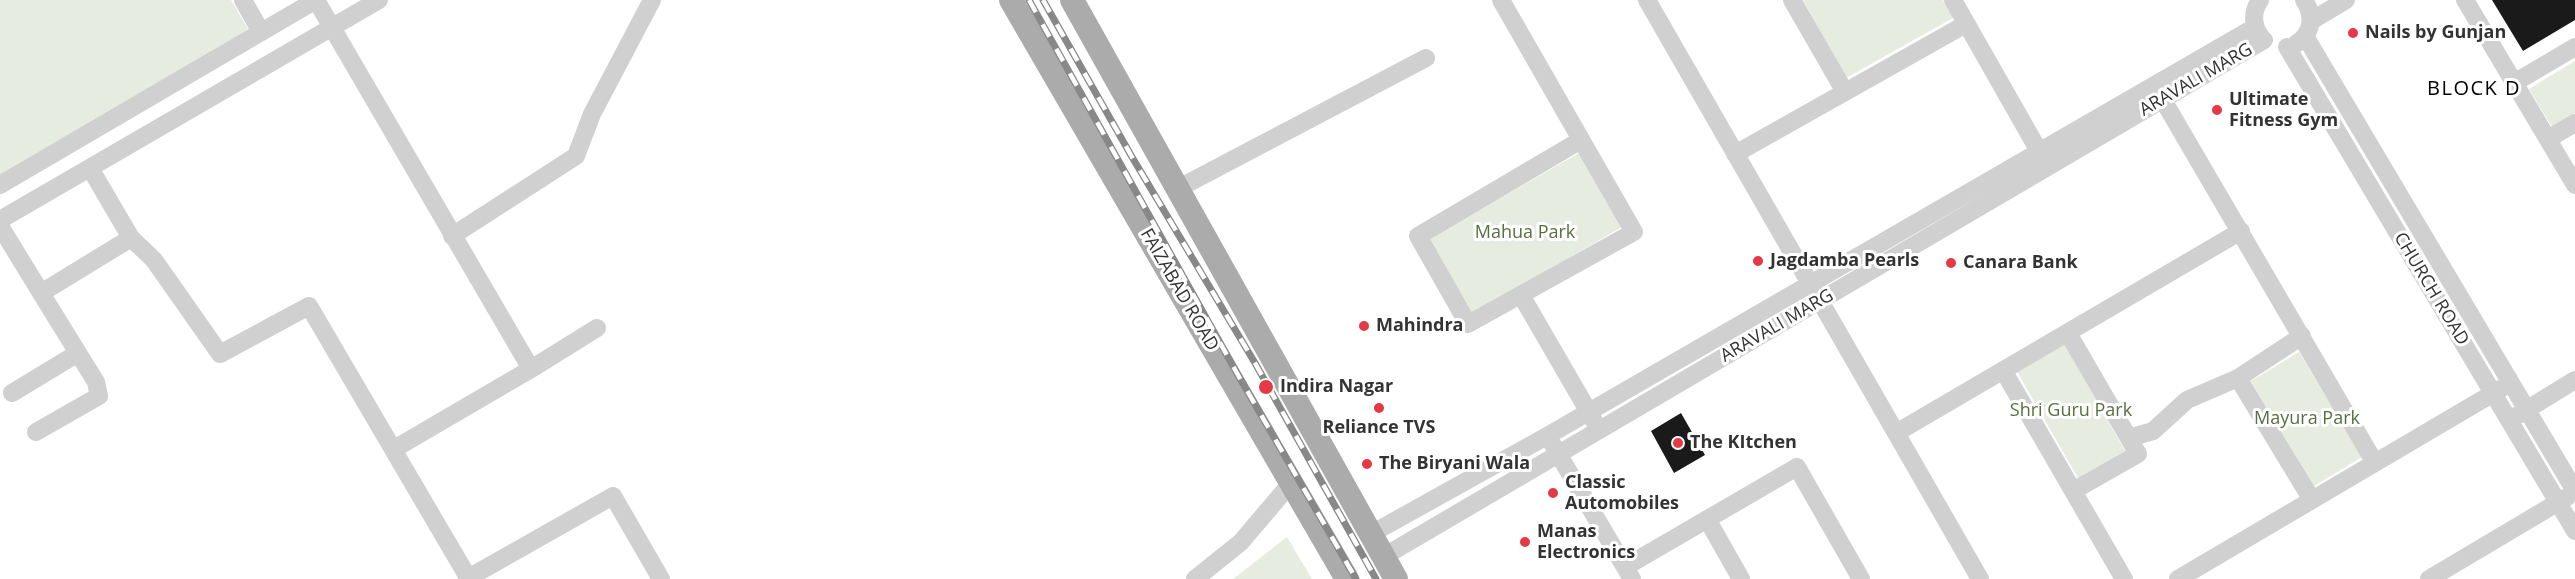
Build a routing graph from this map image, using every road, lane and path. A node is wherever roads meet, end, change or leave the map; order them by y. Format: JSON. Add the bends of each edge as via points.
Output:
{"nodes":[{"id":1,"x":243,"y":0,"type":"edge"},
{"id":2,"x":316,"y":0,"type":"edge"},
{"id":3,"x":379,"y":0,"type":"edge"},
{"id":4,"x":652,"y":0,"type":"edge"},
{"id":5,"x":1011,"y":0,"type":"edge"},
{"id":6,"x":1072,"y":0,"type":"edge"},
{"id":7,"x":1501,"y":0,"type":"edge"},
{"id":8,"x":1647,"y":0,"type":"edge"},
{"id":9,"x":1792,"y":0,"type":"edge"},
{"id":10,"x":1953,"y":0,"type":"edge"},
{"id":11,"x":2260,"y":0,"type":"edge"},
{"id":12,"x":2304,"y":0,"type":"edge"},
{"id":13,"x":2346,"y":0,"type":"edge"},
{"id":14,"x":2465,"y":0,"type":"edge"},
{"id":15,"x":1966,"y":24,"type":"junction"},
{"id":16,"x":2308,"y":28,"type":"junction"},
{"id":17,"x":331,"y":29,"type":"junction"},
{"id":18,"x":261,"y":32,"type":"junction"},
{"id":19,"x":2260,"y":34,"type":"junction"},
{"id":20,"x":2287,"y":47,"type":"junction"},
{"id":21,"x":2575,"y":47,"type":"edge"},
{"id":22,"x":1426,"y":58,"type":"dead end"},
{"id":23,"x":2514,"y":83,"type":"junction"},
{"id":24,"x":1845,"y":92,"type":"junction"},
{"id":25,"x":2163,"y":100,"type":"junction"},
{"id":26,"x":2575,"y":123,"type":"edge"},
{"id":27,"x":2548,"y":139,"type":"junction"},
{"id":28,"x":1581,"y":140,"type":"junction"},
{"id":29,"x":1736,"y":154,"type":"junction"},
{"id":30,"x":2044,"y":159,"type":"junction"},
{"id":31,"x":90,"y":168,"type":"junction"},
{"id":32,"x":0,"y":185,"type":"edge"},
{"id":33,"x":2575,"y":185,"type":"edge"},
{"id":34,"x":1176,"y":189,"type":"junction"},
{"id":35,"x":0,"y":220,"type":"edge"},
{"id":36,"x":0,"y":226,"type":"edge"},
{"id":37,"x":2241,"y":231,"type":"junction"},
{"id":38,"x":452,"y":236,"type":"junction"},
{"id":39,"x":131,"y":238,"type":"junction"},
{"id":40,"x":1810,"y":284,"type":"junction"},
{"id":41,"x":41,"y":293,"type":"junction"},
{"id":42,"x":1521,"y":295,"type":"junction"},
{"id":43,"x":1820,"y":301,"type":"junction"},
{"id":44,"x":597,"y":328,"type":"dead end"},
{"id":45,"x":2068,"y":333,"type":"junction"},
{"id":46,"x":2302,"y":336,"type":"junction"},
{"id":47,"x":78,"y":353,"type":"junction"},
{"id":48,"x":531,"y":369,"type":"junction"},
{"id":49,"x":2003,"y":370,"type":"junction"},
{"id":50,"x":2238,"y":378,"type":"junction"},
{"id":51,"x":2575,"y":380,"type":"edge"},
{"id":52,"x":2511,"y":383,"type":"junction"},
{"id":53,"x":12,"y":393,"type":"dead end"},
{"id":54,"x":2493,"y":394,"type":"junction"},
{"id":55,"x":2526,"y":409,"type":"junction"},
{"id":56,"x":1589,"y":412,"type":"junction"},
{"id":57,"x":2509,"y":420,"type":"junction"},
{"id":58,"x":1599,"y":430,"type":"junction"},
{"id":59,"x":36,"y":432,"type":"dead end"},
{"id":60,"x":1896,"y":433,"type":"junction"},
{"id":61,"x":1547,"y":436,"type":"junction"},
{"id":62,"x":2129,"y":438,"type":"junction"},
{"id":63,"x":394,"y":449,"type":"junction"},
{"id":64,"x":1558,"y":454,"type":"junction"},
{"id":65,"x":2375,"y":463,"type":"junction"},
{"id":66,"x":1291,"y":483,"type":"junction"},
{"id":67,"x":2073,"y":491,"type":"junction"},
{"id":68,"x":2575,"y":492,"type":"edge"},
{"id":69,"x":2312,"y":500,"type":"junction"},
{"id":70,"x":2558,"y":502,"type":"junction"},
{"id":71,"x":1707,"y":519,"type":"junction"},
{"id":72,"x":2575,"y":531,"type":"edge"},
{"id":73,"x":1371,"y":534,"type":"junction"},
{"id":74,"x":1383,"y":557,"type":"junction"},
{"id":75,"x":1628,"y":573,"type":"edge"},
{"id":76,"x":1854,"y":576,"type":"edge"},
{"id":77,"x":468,"y":578,"type":"edge"},
{"id":78,"x":661,"y":579,"type":"edge"},
{"id":79,"x":1195,"y":579,"type":"edge"},
{"id":80,"x":1347,"y":579,"type":"edge"},
{"id":81,"x":1396,"y":579,"type":"edge"},
{"id":82,"x":1741,"y":579,"type":"edge"},
{"id":83,"x":1980,"y":579,"type":"edge"},
{"id":84,"x":2124,"y":579,"type":"edge"},
{"id":85,"x":2178,"y":579,"type":"edge"},
{"id":86,"x":2429,"y":579,"type":"edge"}],
"edges":[{"from":1,"to":18,"type":"street"},
{"from":2,"to":17,"type":"street"},
{"from":2,"to":18,"type":"street"},
{"from":3,"to":17,"type":"street"},
{"from":4,"to":38,"type":"street","via":[[592,114],[576,156]]},
{"from":5,"to":66,"type":"main road","name":"FAIZABAD ROAD"},
{"from":6,"to":34,"type":"main road"},
{"from":7,"to":28,"type":"street"},
{"from":8,"to":29,"type":"street"},
{"from":9,"to":24,"type":"street"},
{"from":10,"to":15,"type":"street"},
{"from":11,"to":19,"type":"street","via":[[2255,10]]},
{"from":12,"to":16,"type":"street","name":"CHURCH ROAD","via":[[2310,10]]},
{"from":13,"to":16,"type":"street"},
{"from":14,"to":23,"type":"street"},
{"from":15,"to":24,"type":"street"},
{"from":15,"to":30,"type":"street"},
{"from":16,"to":20,"type":"street"},
{"from":16,"to":52,"type":"street","name":"CHURCH ROAD"},
{"from":17,"to":31,"type":"street"},
{"from":17,"to":38,"type":"street"},
{"from":18,"to":32,"type":"street"},
{"from":19,"to":20,"type":"street","via":[[2280,47]]},
{"from":19,"to":25,"type":"street","name":"ARAVALI MARG"},
{"from":19,"to":30,"type":"street","name":"ARAVALI MARG"},
{"from":20,"to":54,"type":"street","name":"CHURCH ROAD"},
{"from":21,"to":23,"type":"street"},
{"from":22,"to":34,"type":"street"},
{"from":23,"to":27,"type":"street"},
{"from":24,"to":29,"type":"street"},
{"from":25,"to":30,"type":"street","name":"ARAVALI MARG"},
{"from":25,"to":37,"type":"street"},
{"from":26,"to":27,"type":"street"},
{"from":27,"to":33,"type":"street"},
{"from":28,"to":42,"type":"street","via":[[1634,232]]},
{"from":28,"to":42,"type":"street","via":[[1418,236],[1468,324]]},
{"from":29,"to":40,"type":"street"},
{"from":30,"to":40,"type":"street","name":"ARAVALI MARG"},
{"from":30,"to":43,"type":"street","name":"ARAVALI MARG"},
{"from":31,"to":35,"type":"street"},
{"from":31,"to":39,"type":"street"},
{"from":34,"to":73,"type":"main road"},
{"from":36,"to":41,"type":"street"},
{"from":37,"to":45,"type":"street"},
{"from":37,"to":46,"type":"street"},
{"from":38,"to":48,"type":"street"},
{"from":39,"to":41,"type":"street"},
{"from":39,"to":63,"type":"street","via":[[154,260],[220,354],[309,306]]},
{"from":40,"to":43,"type":"street"},
{"from":40,"to":56,"type":"street","name":"ARAVALI MARG"},
{"from":41,"to":47,"type":"street"},
{"from":42,"to":56,"type":"street"},
{"from":43,"to":58,"type":"street","name":"ARAVALI MARG"},
{"from":43,"to":60,"type":"street"},
{"from":44,"to":48,"type":"street"},
{"from":45,"to":49,"type":"street"},
{"from":45,"to":62,"type":"street"},
{"from":46,"to":50,"type":"street"},
{"from":46,"to":65,"type":"street"},
{"from":47,"to":53,"type":"street"},
{"from":47,"to":59,"type":"street","via":[[96,382],[99,396]]},
{"from":48,"to":63,"type":"street"},
{"from":49,"to":60,"type":"street"},
{"from":49,"to":67,"type":"street"},
{"from":50,"to":62,"type":"street","via":[[2187,400],[2153,431]]},
{"from":50,"to":69,"type":"street"},
{"from":51,"to":55,"type":"street"},
{"from":52,"to":54,"type":"street"},
{"from":52,"to":55,"type":"street","name":"CHURCH ROAD"},
{"from":54,"to":57,"type":"street","name":"CHURCH ROAD"},
{"from":54,"to":65,"type":"street"},
{"from":55,"to":57,"type":"street"},
{"from":55,"to":68,"type":"street","name":"CHURCH ROAD"},
{"from":56,"to":58,"type":"street"},
{"from":56,"to":61,"type":"street","name":"ARAVALI MARG"},
{"from":57,"to":70,"type":"street","name":"CHURCH ROAD"},
{"from":58,"to":64,"type":"street","name":"ARAVALI MARG"},
{"from":60,"to":83,"type":"street"},
{"from":61,"to":64,"type":"street"},
{"from":61,"to":73,"type":"street","name":"ARAVALI MARG"},
{"from":62,"to":67,"type":"street","via":[[2138,454]]},
{"from":63,"to":77,"type":"street"},
{"from":64,"to":74,"type":"street","name":"ARAVALI MARG"},
{"from":64,"to":75,"type":"street"},
{"from":65,"to":69,"type":"street"},
{"from":66,"to":79,"type":"street","via":[[1241,542]]},
{"from":66,"to":80,"type":"main road","name":"FAIZABAD ROAD"},
{"from":67,"to":84,"type":"street"},
{"from":68,"to":70,"type":"street"},
{"from":69,"to":85,"type":"street"},
{"from":70,"to":72,"type":"street","name":"CHURCH ROAD"},
{"from":70,"to":86,"type":"street"},
{"from":71,"to":75,"type":"street"},
{"from":71,"to":76,"type":"street","via":[[1797,467]]},
{"from":71,"to":82,"type":"street"},
{"from":73,"to":74,"type":"main road"},
{"from":74,"to":81,"type":"main road"},
{"from":77,"to":78,"type":"street","via":[[613,496]]}]}
